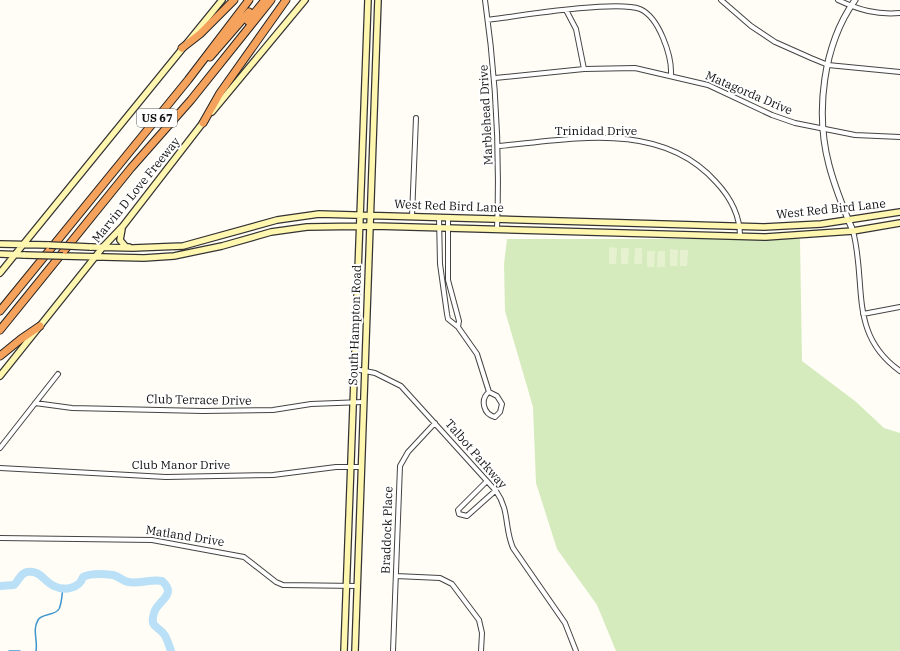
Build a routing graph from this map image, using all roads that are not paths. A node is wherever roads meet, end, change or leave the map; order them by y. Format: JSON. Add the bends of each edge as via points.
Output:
{"nodes":[{"id":1,"x":222,"y":0,"type":"edge"},
{"id":2,"x":234,"y":0,"type":"edge"},
{"id":3,"x":249,"y":0,"type":"edge"},
{"id":4,"x":260,"y":0,"type":"edge"},
{"id":5,"x":265,"y":0,"type":"edge"},
{"id":6,"x":271,"y":0,"type":"edge"},
{"id":7,"x":286,"y":0,"type":"edge"},
{"id":8,"x":305,"y":0,"type":"edge"},
{"id":9,"x":368,"y":0,"type":"edge"},
{"id":10,"x":378,"y":0,"type":"edge"},
{"id":11,"x":485,"y":0,"type":"edge"},
{"id":12,"x":721,"y":0,"type":"edge"},
{"id":13,"x":838,"y":0,"type":"edge"},
{"id":14,"x":855,"y":0,"type":"edge"},
{"id":15,"x":851,"y":6,"type":"junction"},
{"id":16,"x":566,"y":10,"type":"junction"},
{"id":17,"x":900,"y":13,"type":"edge"},
{"id":18,"x":488,"y":20,"type":"junction"},
{"id":19,"x":182,"y":48,"type":"junction"},
{"id":20,"x":366,"y":54,"type":"junction"},
{"id":21,"x":376,"y":54,"type":"junction"},
{"id":22,"x":828,"y":65,"type":"junction"},
{"id":23,"x":584,"y":69,"type":"junction"},
{"id":24,"x":900,"y":72,"type":"edge"},
{"id":25,"x":671,"y":75,"type":"junction"},
{"id":26,"x":494,"y":78,"type":"junction"},
{"id":27,"x":188,"y":80,"type":"junction"},
{"id":28,"x":365,"y":81,"type":"junction"},
{"id":29,"x":375,"y":81,"type":"junction"},
{"id":30,"x":191,"y":100,"type":"junction"},
{"id":31,"x":416,"y":118,"type":"dead end"},
{"id":32,"x":203,"y":123,"type":"junction"},
{"id":33,"x":823,"y":130,"type":"junction"},
{"id":34,"x":900,"y":137,"type":"edge"},
{"id":35,"x":499,"y":146,"type":"junction"},
{"id":36,"x":900,"y":212,"type":"edge"},
{"id":37,"x":361,"y":215,"type":"junction"},
{"id":38,"x":370,"y":215,"type":"junction"},
{"id":39,"x":412,"y":216,"type":"junction"},
{"id":40,"x":439,"y":217,"type":"junction"},
{"id":41,"x":448,"y":217,"type":"junction"},
{"id":42,"x":497,"y":218,"type":"junction"},
{"id":43,"x":515,"y":219,"type":"junction"},
{"id":44,"x":849,"y":220,"type":"junction"},
{"id":45,"x":900,"y":223,"type":"edge"},
{"id":46,"x":260,"y":224,"type":"junction"},
{"id":47,"x":123,"y":226,"type":"junction"},
{"id":48,"x":361,"y":226,"type":"junction"},
{"id":49,"x":369,"y":226,"type":"junction"},
{"id":50,"x":740,"y":226,"type":"junction"},
{"id":51,"x":439,"y":228,"type":"junction"},
{"id":52,"x":448,"y":228,"type":"junction"},
{"id":53,"x":497,"y":229,"type":"junction"},
{"id":54,"x":514,"y":230,"type":"junction"},
{"id":55,"x":853,"y":231,"type":"junction"},
{"id":56,"x":262,"y":234,"type":"junction"},
{"id":57,"x":740,"y":236,"type":"junction"},
{"id":58,"x":0,"y":244,"type":"edge"},
{"id":59,"x":23,"y":244,"type":"junction"},
{"id":60,"x":103,"y":247,"type":"junction"},
{"id":61,"x":164,"y":247,"type":"junction"},
{"id":62,"x":133,"y":248,"type":"junction"},
{"id":63,"x":0,"y":254,"type":"edge"},
{"id":64,"x":15,"y":254,"type":"junction"},
{"id":65,"x":96,"y":256,"type":"junction"},
{"id":66,"x":165,"y":257,"type":"junction"},
{"id":67,"x":440,"y":261,"type":"junction"},
{"id":68,"x":447,"y":261,"type":"junction"},
{"id":69,"x":0,"y":273,"type":"edge"},
{"id":70,"x":449,"y":283,"type":"junction"},
{"id":71,"x":443,"y":285,"type":"junction"},
{"id":72,"x":453,"y":301,"type":"junction"},
{"id":73,"x":445,"y":305,"type":"junction"},
{"id":74,"x":900,"y":307,"type":"edge"},
{"id":75,"x":0,"y":311,"type":"edge"},
{"id":76,"x":863,"y":314,"type":"junction"},
{"id":77,"x":40,"y":326,"type":"junction"},
{"id":78,"x":458,"y":327,"type":"junction"},
{"id":79,"x":0,"y":330,"type":"edge"},
{"id":80,"x":0,"y":356,"type":"edge"},
{"id":81,"x":355,"y":369,"type":"junction"},
{"id":82,"x":364,"y":371,"type":"junction"},
{"id":83,"x":900,"y":371,"type":"edge"},
{"id":84,"x":58,"y":374,"type":"dead end"},
{"id":85,"x":0,"y":376,"type":"edge"},
{"id":86,"x":489,"y":392,"type":"junction"},
{"id":87,"x":354,"y":402,"type":"junction"},
{"id":88,"x":363,"y":402,"type":"junction"},
{"id":89,"x":35,"y":403,"type":"junction"},
{"id":90,"x":435,"y":423,"type":"junction"},
{"id":91,"x":0,"y":448,"type":"edge"},
{"id":92,"x":351,"y":466,"type":"junction"},
{"id":93,"x":361,"y":467,"type":"junction"},
{"id":94,"x":0,"y":468,"type":"edge"},
{"id":95,"x":487,"y":481,"type":"junction"},
{"id":96,"x":495,"y":491,"type":"junction"},
{"id":97,"x":349,"y":529,"type":"junction"},
{"id":98,"x":359,"y":529,"type":"junction"},
{"id":99,"x":0,"y":538,"type":"edge"},
{"id":100,"x":396,"y":576,"type":"junction"},
{"id":101,"x":347,"y":586,"type":"junction"},
{"id":102,"x":357,"y":586,"type":"junction"},
{"id":103,"x":344,"y":651,"type":"edge"},
{"id":104,"x":355,"y":651,"type":"edge"},
{"id":105,"x":393,"y":651,"type":"edge"},
{"id":106,"x":481,"y":651,"type":"edge"},
{"id":107,"x":576,"y":651,"type":"edge"}],
"edges":[{"from":1,"to":19,"type":"main road"},
{"from":2,"to":19,"type":"highway"},
{"from":3,"to":27,"type":"highway","number":"US 67"},
{"from":4,"to":27,"type":"highway","via":[[224,43]]},
{"from":5,"to":30,"type":"highway","via":[[196,88]]},
{"from":6,"to":30,"type":"highway","name":"Marvin D Love Freeway","number":"US 67"},
{"from":7,"to":32,"type":"highway","via":[[220,93]]},
{"from":8,"to":32,"type":"main road","name":"Marvin D Love Freeway"},
{"from":9,"to":20,"type":"main road","name":"South Hampton Road"},
{"from":10,"to":21,"type":"main road","name":"South Hampton Road"},
{"from":11,"to":18,"type":"street","name":"Marblehead Drive"},
{"from":12,"to":22,"type":"street","via":[[751,26],[775,42]]},
{"from":13,"to":15,"type":"street"},
{"from":14,"to":15,"type":"street"},
{"from":15,"to":17,"type":"street","via":[[875,13]]},
{"from":15,"to":22,"type":"street","via":[[839,27]]},
{"from":16,"to":18,"type":"street"},
{"from":16,"to":23,"type":"street","via":[[576,29]]},
{"from":16,"to":25,"type":"street","via":[[612,6],[635,7],[644,11],[651,18],[665,44]]},
{"from":18,"to":26,"type":"street","name":"Marblehead Drive"},
{"from":19,"to":59,"type":"main road"},
{"from":20,"to":21,"type":"main road"},
{"from":20,"to":28,"type":"main road","name":"South Hampton Road"},
{"from":21,"to":29,"type":"main road","name":"South Hampton Road"},
{"from":22,"to":24,"type":"street"},
{"from":22,"to":33,"type":"street"},
{"from":23,"to":25,"type":"street","name":"Matagorda Drive","via":[[635,68]]},
{"from":23,"to":26,"type":"street","name":"Matagorda Drive"},
{"from":25,"to":33,"type":"street","name":"Matagorda Drive","via":[[719,89],[772,116]]},
{"from":26,"to":35,"type":"street","name":"Marblehead Drive"},
{"from":27,"to":75,"type":"highway","number":"US 67"},
{"from":28,"to":29,"type":"main road"},
{"from":28,"to":37,"type":"main road","name":"South Hampton Road"},
{"from":29,"to":38,"type":"main road","name":"South Hampton Road"},
{"from":30,"to":79,"type":"highway","name":"Marvin D Love Freeway","number":"US 67"},
{"from":31,"to":39,"type":"street"},
{"from":32,"to":47,"type":"main road","name":"Marvin D Love Freeway"},
{"from":33,"to":34,"type":"street","name":"Matagorda Drive"},
{"from":33,"to":44,"type":"street","via":[[829,165]]},
{"from":35,"to":42,"type":"street","name":"Marblehead Drive"},
{"from":35,"to":50,"type":"street","name":"Trinidad Drive","via":[[613,139],[646,141],[666,147],[686,156],[712,177],[726,195]]},
{"from":36,"to":44,"type":"main road","name":"West Red Bird Lane"},
{"from":37,"to":38,"type":"main road","name":"West Red Bird Lane"},
{"from":37,"to":46,"type":"main road","name":"West Red Bird Lane","via":[[319,214]]},
{"from":37,"to":48,"type":"main road","name":"South Hampton Road"},
{"from":38,"to":39,"type":"main road","name":"West Red Bird Lane"},
{"from":38,"to":49,"type":"main road","name":"South Hampton Road"},
{"from":39,"to":40,"type":"main road","name":"West Red Bird Lane"},
{"from":40,"to":41,"type":"main road","name":"West Red Bird Lane"},
{"from":40,"to":51,"type":"street"},
{"from":41,"to":42,"type":"main road","name":"West Red Bird Lane"},
{"from":41,"to":52,"type":"street"},
{"from":42,"to":43,"type":"main road","name":"West Red Bird Lane"},
{"from":42,"to":53,"type":"street","name":"Marblehead Drive"},
{"from":43,"to":50,"type":"main road","name":"West Red Bird Lane"},
{"from":43,"to":54,"type":"main road"},
{"from":44,"to":50,"type":"main road","name":"West Red Bird Lane","via":[[794,226]]},
{"from":44,"to":55,"type":"street"},
{"from":45,"to":55,"type":"main road","name":"West Red Bird Lane"},
{"from":46,"to":56,"type":"main road"},
{"from":46,"to":61,"type":"main road","name":"West Red Bird Lane","via":[[195,243]]},
{"from":47,"to":60,"type":"main road","name":"Marvin D Love Freeway"},
{"from":47,"to":62,"type":"main road","via":[[120,240]]},
{"from":48,"to":49,"type":"main road","name":"West Red Bird Lane"},
{"from":48,"to":56,"type":"main road","name":"West Red Bird Lane","via":[[307,227]]},
{"from":48,"to":81,"type":"main road","name":"South Hampton Road"},
{"from":49,"to":51,"type":"main road","name":"West Red Bird Lane"},
{"from":49,"to":82,"type":"main road","name":"South Hampton Road"},
{"from":50,"to":57,"type":"street","name":"Trinidad Drive"},
{"from":51,"to":52,"type":"main road","name":"West Red Bird Lane"},
{"from":51,"to":67,"type":"street"},
{"from":52,"to":53,"type":"main road","name":"West Red Bird Lane"},
{"from":52,"to":68,"type":"street"},
{"from":53,"to":54,"type":"main road","name":"West Red Bird Lane"},
{"from":54,"to":57,"type":"main road","name":"West Red Bird Lane"},
{"from":55,"to":57,"type":"main road","name":"West Red Bird Lane","via":[[802,236]]},
{"from":55,"to":76,"type":"street","via":[[859,264]]},
{"from":56,"to":66,"type":"main road","name":"West Red Bird Lane","via":[[222,246]]},
{"from":58,"to":59,"type":"main road","name":"West Red Bird Lane"},
{"from":59,"to":60,"type":"main road","name":"West Red Bird Lane","bridge":true},
{"from":59,"to":64,"type":"main road"},
{"from":60,"to":62,"type":"main road","name":"West Red Bird Lane"},
{"from":60,"to":65,"type":"main road","name":"Marvin D Love Freeway"},
{"from":61,"to":62,"type":"main road","name":"West Red Bird Lane"},
{"from":61,"to":66,"type":"main road"},
{"from":63,"to":64,"type":"main road","name":"West Red Bird Lane"},
{"from":64,"to":65,"type":"main road","name":"West Red Bird Lane","bridge":true},
{"from":64,"to":69,"type":"main road"},
{"from":65,"to":66,"type":"main road","name":"West Red Bird Lane"},
{"from":65,"to":77,"type":"main road","name":"Marvin D Love Freeway"},
{"from":67,"to":68,"type":"street"},
{"from":67,"to":71,"type":"street"},
{"from":68,"to":70,"type":"street"},
{"from":70,"to":71,"type":"street"},
{"from":70,"to":72,"type":"street"},
{"from":71,"to":73,"type":"street"},
{"from":72,"to":73,"type":"street"},
{"from":72,"to":78,"type":"street","via":[[459,321]]},
{"from":73,"to":78,"type":"street","via":[[448,319]]},
{"from":74,"to":76,"type":"street"},
{"from":76,"to":83,"type":"street","via":[[864,323],[875,347]]},
{"from":77,"to":80,"type":"highway"},
{"from":77,"to":85,"type":"main road","name":"Marvin D Love Freeway"},
{"from":78,"to":86,"type":"street","via":[[477,354]]},
{"from":81,"to":82,"type":"street","name":"Talbot Parkway"},
{"from":81,"to":87,"type":"main road","name":"South Hampton Road"},
{"from":82,"to":88,"type":"main road","name":"South Hampton Road"},
{"from":82,"to":90,"type":"street","name":"Talbot Parkway","via":[[376,373],[401,386]]},
{"from":84,"to":89,"type":"street"},
{"from":86,"to":86,"type":"street","via":[[484,399],[485,409],[488,414],[495,417],[500,412],[502,404],[497,396]]},
{"from":87,"to":88,"type":"street","name":"Club Terrace Drive"},
{"from":87,"to":89,"type":"street","name":"Club Terrace Drive","via":[[311,404],[273,410],[218,411],[72,408]]},
{"from":87,"to":92,"type":"main road","name":"South Hampton Road"},
{"from":88,"to":93,"type":"main road","name":"South Hampton Road"},
{"from":89,"to":91,"type":"street"},
{"from":90,"to":95,"type":"street","name":"Talbot Parkway"},
{"from":90,"to":100,"type":"street","name":"Braddock Place","via":[[404,456],[400,466]]},
{"from":92,"to":93,"type":"street","name":"Club Manor Drive"},
{"from":92,"to":94,"type":"street","name":"Club Manor Drive","via":[[272,475],[166,477]]},
{"from":92,"to":97,"type":"main road","name":"South Hampton Road"},
{"from":93,"to":98,"type":"main road","name":"South Hampton Road"},
{"from":95,"to":96,"type":"street","name":"Talbot Parkway"},
{"from":95,"to":96,"type":"street","via":[[458,510],[459,514],[467,516]]},
{"from":96,"to":107,"type":"street","name":"Talbot Parkway","via":[[506,511],[508,535],[513,548],[565,623]]},
{"from":97,"to":98,"type":"main road"},
{"from":97,"to":101,"type":"main road","name":"South Hampton Road"},
{"from":98,"to":102,"type":"main road","name":"South Hampton Road"},
{"from":99,"to":101,"type":"street","name":"Matland Drive","via":[[152,540],[244,557],[283,585]]},
{"from":100,"to":105,"type":"street","name":"Braddock Place"},
{"from":100,"to":106,"type":"street","via":[[440,578],[452,584],[479,620],[482,633]]},
{"from":101,"to":102,"type":"street","name":"Matland Drive"},
{"from":101,"to":103,"type":"main road","name":"South Hampton Road"},
{"from":102,"to":104,"type":"main road","name":"South Hampton Road"}]}
